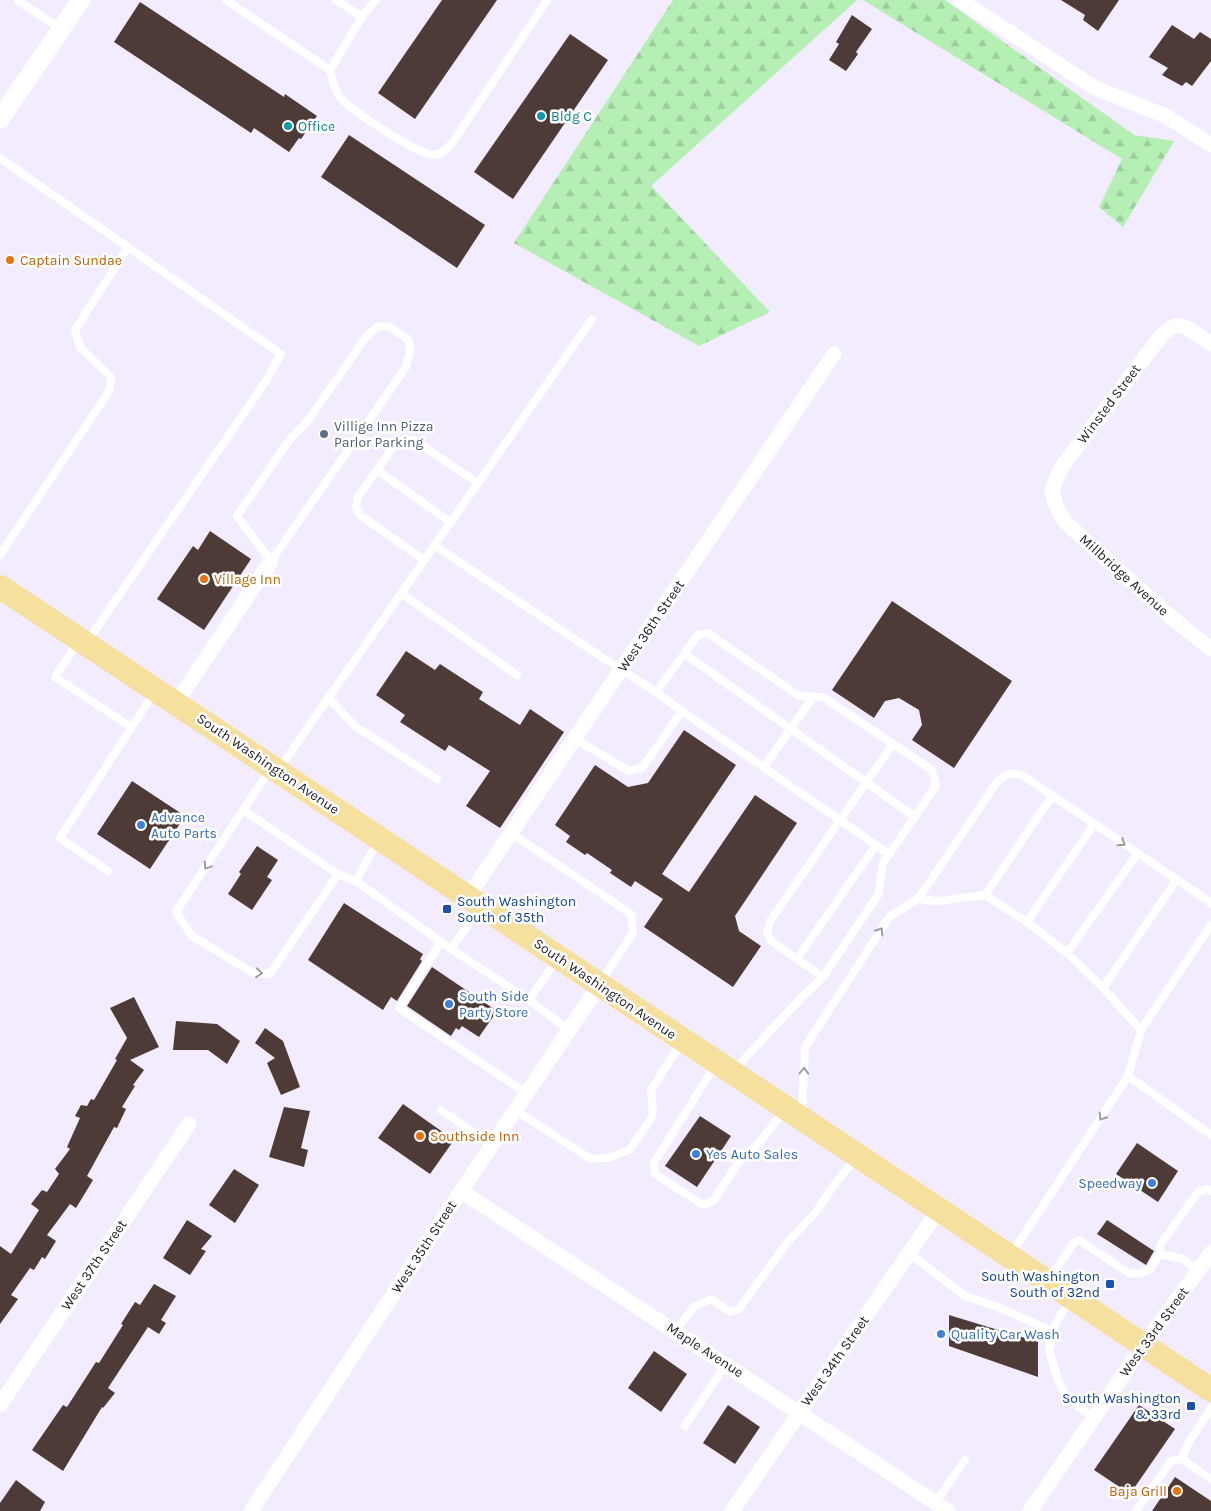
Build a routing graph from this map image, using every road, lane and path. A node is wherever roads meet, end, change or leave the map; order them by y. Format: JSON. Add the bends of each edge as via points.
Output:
{"nodes":[{"id":1,"x":17,"y":0,"type":"edge"},
{"id":2,"x":81,"y":0,"type":"edge"},
{"id":3,"x":226,"y":0,"type":"edge"},
{"id":4,"x":336,"y":0,"type":"edge"},
{"id":5,"x":376,"y":0,"type":"edge"},
{"id":6,"x":547,"y":0,"type":"edge"},
{"id":7,"x":960,"y":0,"type":"edge"},
{"id":8,"x":362,"y":17,"type":"junction"},
{"id":9,"x":61,"y":29,"type":"junction"},
{"id":10,"x":330,"y":70,"type":"junction"},
{"id":11,"x":0,"y":119,"type":"edge"},
{"id":12,"x":1211,"y":145,"type":"edge"},
{"id":13,"x":0,"y":158,"type":"edge"},
{"id":14,"x":128,"y":247,"type":"junction"},
{"id":15,"x":592,"y":319,"type":"dead end"},
{"id":16,"x":1211,"y":344,"type":"edge"},
{"id":17,"x":834,"y":354,"type":"dead end"},
{"id":18,"x":377,"y":470,"type":"junction"},
{"id":19,"x":478,"y":483,"type":"junction"},
{"id":20,"x":1052,"y":490,"type":"joint"},
{"id":21,"x":450,"y":522,"type":"junction"},
{"id":22,"x":434,"y":545,"type":"junction"},
{"id":23,"x":0,"y":555,"type":"edge"},
{"id":24,"x":271,"y":560,"type":"junction"},
{"id":25,"x":424,"y":560,"type":"junction"},
{"id":26,"x":0,"y":587,"type":"edge"},
{"id":27,"x":401,"y":593,"type":"junction"},
{"id":28,"x":83,"y":641,"type":"junction"},
{"id":29,"x":1211,"y":649,"type":"edge"},
{"id":30,"x":685,"y":654,"type":"junction"},
{"id":31,"x":622,"y":670,"type":"junction"},
{"id":32,"x":517,"y":675,"type":"dead end"},
{"id":33,"x":156,"y":690,"type":"junction"},
{"id":34,"x":656,"y":692,"type":"junction"},
{"id":35,"x":328,"y":697,"type":"junction"},
{"id":36,"x":812,"y":697,"type":"junction"},
{"id":37,"x":176,"y":703,"type":"junction"},
{"id":38,"x":682,"y":711,"type":"junction"},
{"id":39,"x":131,"y":728,"type":"junction"},
{"id":40,"x":791,"y":729,"type":"junction"},
{"id":41,"x":575,"y":739,"type":"junction"},
{"id":42,"x":893,"y":744,"type":"junction"},
{"id":43,"x":275,"y":768,"type":"junction"},
{"id":44,"x":764,"y":768,"type":"junction"},
{"id":45,"x":437,"y":780,"type":"dead end"},
{"id":46,"x":866,"y":783,"type":"junction"},
{"id":47,"x":1052,"y":796,"type":"junction"},
{"id":48,"x":243,"y":810,"type":"junction"},
{"id":49,"x":915,"y":816,"type":"junction"},
{"id":50,"x":840,"y":820,"type":"junction"},
{"id":51,"x":1094,"y":824,"type":"junction"},
{"id":52,"x":511,"y":833,"type":"junction"},
{"id":53,"x":379,"y":839,"type":"junction"},
{"id":54,"x":876,"y":845,"type":"junction"},
{"id":55,"x":1138,"y":853,"type":"junction"},
{"id":56,"x":889,"y":854,"type":"junction"},
{"id":57,"x":108,"y":871,"type":"dead end"},
{"id":58,"x":338,"y":874,"type":"junction"},
{"id":59,"x":1177,"y":880,"type":"junction"},
{"id":60,"x":356,"y":881,"type":"junction"},
{"id":61,"x":984,"y":895,"type":"junction"},
{"id":62,"x":918,"y":899,"type":"junction"},
{"id":63,"x":474,"y":902,"type":"junction"},
{"id":64,"x":1211,"y":904,"type":"edge"},
{"id":65,"x":1027,"y":922,"type":"junction"},
{"id":66,"x":1211,"y":925,"type":"edge"},
{"id":67,"x":441,"y":942,"type":"junction"},
{"id":68,"x":451,"y":949,"type":"junction"},
{"id":69,"x":1067,"y":953,"type":"junction"},
{"id":70,"x":558,"y":957,"type":"junction"},
{"id":71,"x":797,"y":959,"type":"junction"},
{"id":72,"x":823,"y":977,"type":"junction"},
{"id":73,"x":600,"y":984,"type":"junction"},
{"id":74,"x":1103,"y":988,"type":"junction"},
{"id":75,"x":529,"y":1000,"type":"junction"},
{"id":76,"x":569,"y":1030,"type":"junction"},
{"id":77,"x":1141,"y":1030,"type":"junction"},
{"id":78,"x":683,"y":1040,"type":"junction"},
{"id":79,"x":724,"y":1068,"type":"junction"},
{"id":80,"x":1128,"y":1076,"type":"junction"},
{"id":81,"x":526,"y":1093,"type":"junction"},
{"id":82,"x":441,"y":1110,"type":"dead end"},
{"id":83,"x":515,"y":1110,"type":"junction"},
{"id":84,"x":794,"y":1114,"type":"junction"},
{"id":85,"x":189,"y":1124,"type":"dead end"},
{"id":86,"x":1211,"y":1135,"type":"edge"},
{"id":87,"x":492,"y":1145,"type":"junction"},
{"id":88,"x":857,"y":1157,"type":"junction"},
{"id":89,"x":461,"y":1191,"type":"junction"},
{"id":90,"x":1211,"y":1191,"type":"edge"},
{"id":91,"x":938,"y":1211,"type":"junction"},
{"id":92,"x":1211,"y":1252,"type":"edge"},
{"id":93,"x":909,"y":1253,"type":"junction"},
{"id":94,"x":1160,"y":1254,"type":"junction"},
{"id":95,"x":1009,"y":1258,"type":"junction"},
{"id":96,"x":1204,"y":1269,"type":"edge"},
{"id":97,"x":1047,"y":1282,"type":"junction"},
{"id":98,"x":1071,"y":1298,"type":"junction"},
{"id":99,"x":675,"y":1331,"type":"junction"},
{"id":100,"x":1054,"y":1332,"type":"junction"},
{"id":101,"x":1144,"y":1346,"type":"junction"},
{"id":102,"x":726,"y":1364,"type":"junction"},
{"id":103,"x":1211,"y":1390,"type":"edge"},
{"id":104,"x":0,"y":1405,"type":"edge"},
{"id":105,"x":1211,"y":1408,"type":"edge"},
{"id":106,"x":799,"y":1412,"type":"junction"},
{"id":107,"x":1094,"y":1418,"type":"junction"},
{"id":108,"x":685,"y":1426,"type":"dead end"},
{"id":109,"x":1182,"y":1459,"type":"junction"},
{"id":110,"x":965,"y":1460,"type":"dead end"},
{"id":111,"x":1211,"y":1479,"type":"edge"},
{"id":112,"x":941,"y":1507,"type":"edge"},
{"id":113,"x":251,"y":1511,"type":"edge"},
{"id":114,"x":732,"y":1511,"type":"edge"},
{"id":115,"x":1030,"y":1511,"type":"edge"},
{"id":116,"x":1136,"y":1511,"type":"edge"}],
"edges":[{"from":1,"to":9,"type":"lane"},
{"from":2,"to":9,"type":"street"},
{"from":3,"to":10,"type":"lane"},
{"from":4,"to":8,"type":"lane"},
{"from":5,"to":8,"type":"lane"},
{"from":6,"to":10,"type":"lane","via":[[453,142],[435,156],[406,144],[348,106],[339,96]]},
{"from":7,"to":12,"type":"street","via":[[1095,88],[1166,116]]},
{"from":8,"to":10,"type":"lane"},
{"from":9,"to":11,"type":"street"},
{"from":13,"to":14,"type":"lane"},
{"from":14,"to":23,"type":"lane","via":[[76,330],[80,347],[111,378],[110,390]]},
{"from":14,"to":28,"type":"lane","via":[[282,354]]},
{"from":15,"to":19,"type":"lane"},
{"from":16,"to":20,"type":"street","name":"Winsted Street","via":[[1175,325],[1162,336],[1064,464]]},
{"from":17,"to":31,"type":"street","name":"West 36th Street"},
{"from":18,"to":19,"type":"lane","via":[[396,443],[414,440]]},
{"from":18,"to":21,"type":"lane"},
{"from":18,"to":25,"type":"lane","via":[[358,497],[356,507],[360,515]]},
{"from":19,"to":21,"type":"lane"},
{"from":20,"to":29,"type":"street","name":"Millbridge Avenue","via":[[1056,506],[1066,523]]},
{"from":21,"to":22,"type":"lane"},
{"from":22,"to":25,"type":"lane"},
{"from":22,"to":31,"type":"lane"},
{"from":24,"to":24,"type":"lane","via":[[406,367],[410,340],[388,326],[377,327],[366,337],[237,516]]},
{"from":24,"to":37,"type":"street"},
{"from":25,"to":27,"type":"lane"},
{"from":26,"to":28,"type":"main road","name":"South Washington Avenue"},
{"from":27,"to":32,"type":"lane"},
{"from":27,"to":35,"type":"lane"},
{"from":28,"to":33,"type":"main road","name":"South Washington Avenue"},
{"from":28,"to":39,"type":"lane","via":[[55,677]]},
{"from":30,"to":34,"type":"lane"},
{"from":30,"to":36,"type":"lane","via":[[698,636],[708,633],[799,696]]},
{"from":30,"to":40,"type":"lane"},
{"from":31,"to":34,"type":"lane"},
{"from":31,"to":41,"type":"street","name":"West 36th Street"},
{"from":33,"to":37,"type":"main road","name":"South Washington Avenue"},
{"from":33,"to":39,"type":"lane"},
{"from":34,"to":38,"type":"lane"},
{"from":35,"to":43,"type":"lane"},
{"from":35,"to":45,"type":"lane","via":[[355,726]]},
{"from":36,"to":40,"type":"lane"},
{"from":36,"to":42,"type":"lane","via":[[823,697]]},
{"from":37,"to":43,"type":"main road","name":"South Washington Avenue"},
{"from":38,"to":41,"type":"lane","via":[[642,768],[629,771]]},
{"from":38,"to":44,"type":"lane"},
{"from":39,"to":57,"type":"lane","via":[[60,838]]},
{"from":40,"to":44,"type":"lane"},
{"from":40,"to":46,"type":"lane"},
{"from":41,"to":52,"type":"street","name":"West 36th Street"},
{"from":42,"to":46,"type":"lane"},
{"from":42,"to":49,"type":"lane","via":[[932,770],[936,786]]},
{"from":43,"to":48,"type":"lane"},
{"from":43,"to":53,"type":"main road","name":"South Washington Avenue"},
{"from":44,"to":50,"type":"lane"},
{"from":46,"to":49,"type":"lane"},
{"from":46,"to":50,"type":"lane"},
{"from":47,"to":51,"type":"lane"},
{"from":47,"to":61,"type":"lane"},
{"from":47,"to":62,"type":"lane","via":[[1022,775],[1012,773],[1004,776]]},
{"from":48,"to":58,"type":"lane"},
{"from":48,"to":58,"type":"lane","one_way":true,"via":[[176,912],[192,936],[253,973],[270,974]]},
{"from":49,"to":56,"type":"lane"},
{"from":50,"to":54,"type":"lane"},
{"from":50,"to":71,"type":"lane","via":[[770,921],[766,932],[771,941]]},
{"from":51,"to":55,"type":"lane","one_way":true},
{"from":51,"to":65,"type":"lane"},
{"from":52,"to":63,"type":"street","name":"West 36th Street"},
{"from":52,"to":73,"type":"lane","via":[[630,914],[633,933]]},
{"from":53,"to":60,"type":"lane"},
{"from":53,"to":63,"type":"main road","name":"South Washington Avenue"},
{"from":54,"to":56,"type":"lane"},
{"from":54,"to":71,"type":"lane"},
{"from":55,"to":59,"type":"lane"},
{"from":55,"to":69,"type":"lane"},
{"from":56,"to":72,"type":"lane","via":[[883,863],[878,896]]},
{"from":58,"to":60,"type":"lane"},
{"from":59,"to":64,"type":"lane"},
{"from":59,"to":74,"type":"lane"},
{"from":60,"to":67,"type":"lane"},
{"from":61,"to":62,"type":"lane","via":[[937,901]]},
{"from":61,"to":65,"type":"lane"},
{"from":84,"to":62,"type":"lane","one_way":true,"via":[[805,1047],[890,916]]},
{"from":63,"to":68,"type":"lane"},
{"from":63,"to":70,"type":"main road","name":"South Washington Avenue"},
{"from":65,"to":69,"type":"lane"},
{"from":66,"to":77,"type":"lane"},
{"from":67,"to":68,"type":"lane"},
{"from":67,"to":81,"type":"lane","via":[[400,1008]]},
{"from":68,"to":75,"type":"lane"},
{"from":69,"to":74,"type":"lane"},
{"from":70,"to":73,"type":"main road","name":"South Washington Avenue"},
{"from":70,"to":75,"type":"lane"},
{"from":71,"to":72,"type":"lane"},
{"from":72,"to":79,"type":"lane"},
{"from":73,"to":76,"type":"street","name":"West 35th Street"},
{"from":73,"to":78,"type":"main road","name":"South Washington Avenue"},
{"from":74,"to":77,"type":"lane"},
{"from":75,"to":76,"type":"lane"},
{"from":76,"to":81,"type":"street","name":"West 35th Street"},
{"from":77,"to":80,"type":"lane"},
{"from":78,"to":79,"type":"main road","name":"South Washington Avenue"},
{"from":78,"to":83,"type":"lane","via":[[651,1090],[651,1120],[629,1150],[608,1158],[591,1159]]},
{"from":79,"to":84,"type":"main road","name":"South Washington Avenue"},
{"from":79,"to":84,"type":"lane","via":[[654,1163],[655,1174],[703,1205],[708,1203],[742,1157]]},
{"from":80,"to":86,"type":"lane"},
{"from":80,"to":95,"type":"lane","one_way":true},
{"from":81,"to":83,"type":"street","name":"West 35th Street"},
{"from":82,"to":87,"type":"lane"},
{"from":83,"to":87,"type":"street","name":"West 35th Street"},
{"from":84,"to":88,"type":"main road","name":"South Washington Avenue"},
{"from":85,"to":104,"type":"street","name":"West 37th Street"},
{"from":87,"to":89,"type":"street","name":"West 35th Street"},
{"from":88,"to":91,"type":"main road","name":"South Washington Avenue"},
{"from":88,"to":99,"type":"lane","via":[[739,1308],[730,1312],[711,1299],[694,1307]]},
{"from":89,"to":99,"type":"street","name":"Maple Avenue"},
{"from":89,"to":113,"type":"street","name":"West 35th Street"},
{"from":90,"to":94,"type":"lane","via":[[1198,1192],[1160,1245]]},
{"from":91,"to":93,"type":"street","name":"West 34th Street"},
{"from":91,"to":95,"type":"main road","name":"South Washington Avenue"},
{"from":92,"to":96,"type":"street","name":"West 33rd Street"},
{"from":93,"to":100,"type":"lane","via":[[965,1296]]},
{"from":93,"to":106,"type":"street","name":"West 34th Street"},
{"from":94,"to":96,"type":"lane","via":[[1183,1259]]},
{"from":94,"to":97,"type":"lane","via":[[1150,1269],[1140,1274],[1129,1273],[1079,1240]]},
{"from":95,"to":97,"type":"main road","name":"South Washington Avenue"},
{"from":96,"to":101,"type":"street","name":"West 33rd Street"},
{"from":97,"to":98,"type":"main road","name":"South Washington Avenue"},
{"from":98,"to":100,"type":"lane"},
{"from":98,"to":101,"type":"main road","name":"South Washington Avenue"},
{"from":99,"to":102,"type":"street","name":"Maple Avenue"},
{"from":100,"to":107,"type":"lane","via":[[1049,1350],[1058,1380],[1067,1398]]},
{"from":101,"to":103,"type":"main road","name":"South Washington Avenue"},
{"from":101,"to":107,"type":"street","name":"West 33rd Street"},
{"from":102,"to":106,"type":"street","name":"Maple Avenue"},
{"from":102,"to":108,"type":"lane"},
{"from":105,"to":109,"type":"lane"},
{"from":106,"to":112,"type":"street","name":"Maple Avenue"},
{"from":106,"to":114,"type":"street","name":"West 34th Street"},
{"from":107,"to":115,"type":"street","name":"West 33rd Street"},
{"from":109,"to":111,"type":"lane"},
{"from":109,"to":116,"type":"lane","via":[[1171,1461]]},
{"from":110,"to":112,"type":"lane"}]}
